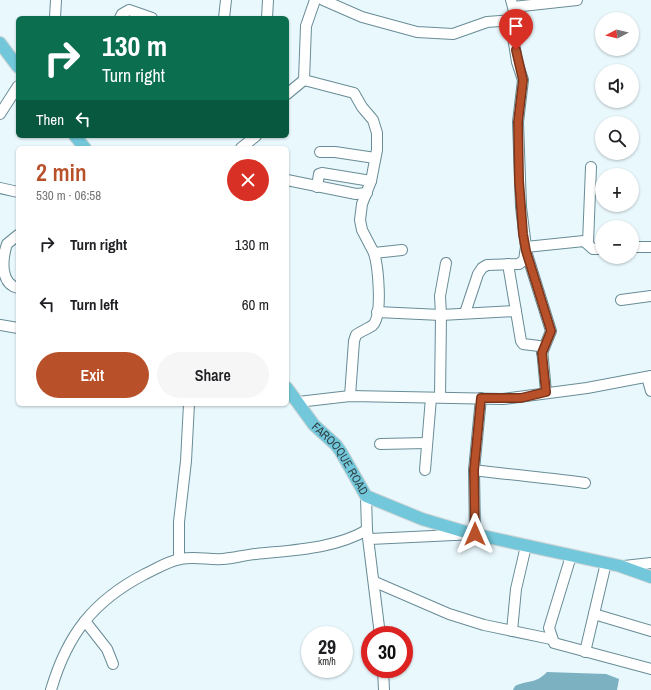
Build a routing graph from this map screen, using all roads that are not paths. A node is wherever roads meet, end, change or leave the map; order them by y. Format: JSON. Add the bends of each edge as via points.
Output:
{"nodes":[{"id":1,"x":56,"y":0,"type":"edge"},
{"id":2,"x":226,"y":0,"type":"edge"},
{"id":3,"x":268,"y":0,"type":"edge"},
{"id":4,"x":315,"y":0,"type":"edge"},
{"id":5,"x":323,"y":0,"type":"edge"},
{"id":6,"x":577,"y":0,"type":"edge"},
{"id":7,"x":512,"y":4,"type":"edge"},
{"id":8,"x":57,"y":16,"type":"edge"},
{"id":9,"x":121,"y":16,"type":"edge"},
{"id":10,"x":146,"y":16,"type":"edge"},
{"id":11,"x":224,"y":16,"type":"edge"},
{"id":12,"x":267,"y":16,"type":"edge"},
{"id":13,"x":512,"y":20,"type":"junction"},
{"id":14,"x":0,"y":43,"type":"edge"},
{"id":15,"x":16,"y":64,"type":"edge"},
{"id":16,"x":304,"y":80,"type":"junction"},
{"id":17,"x":16,"y":89,"type":"edge"},
{"id":18,"x":289,"y":92,"type":"edge"},
{"id":19,"x":0,"y":114,"type":"edge"},
{"id":20,"x":77,"y":138,"type":"edge"},
{"id":21,"x":254,"y":138,"type":"edge"},
{"id":22,"x":83,"y":146,"type":"edge"},
{"id":23,"x":244,"y":146,"type":"edge"},
{"id":24,"x":320,"y":152,"type":"dead end"},
{"id":25,"x":375,"y":158,"type":"junction"},
{"id":26,"x":591,"y":167,"type":"dead end"},
{"id":27,"x":289,"y":180,"type":"edge"},
{"id":28,"x":371,"y":181,"type":"junction"},
{"id":29,"x":317,"y":187,"type":"junction"},
{"id":30,"x":0,"y":188,"type":"edge"},
{"id":31,"x":16,"y":192,"type":"edge"},
{"id":32,"x":367,"y":193,"type":"junction"},
{"id":33,"x":16,"y":237,"type":"edge"},
{"id":34,"x":588,"y":243,"type":"junction"},
{"id":35,"x":639,"y":247,"type":"edge"},
{"id":36,"x":651,"y":247,"type":"edge"},
{"id":37,"x":526,"y":249,"type":"junction"},
{"id":38,"x":595,"y":249,"type":"edge"},
{"id":39,"x":402,"y":250,"type":"dead end"},
{"id":40,"x":374,"y":253,"type":"junction"},
{"id":41,"x":446,"y":263,"type":"dead end"},
{"id":42,"x":508,"y":264,"type":"junction"},
{"id":43,"x":3,"y":281,"type":"edge"},
{"id":44,"x":16,"y":288,"type":"edge"},
{"id":45,"x":651,"y":296,"type":"edge"},
{"id":46,"x":622,"y":300,"type":"dead end"},
{"id":47,"x":516,"y":311,"type":"junction"},
{"id":48,"x":377,"y":312,"type":"junction"},
{"id":49,"x":465,"y":313,"type":"junction"},
{"id":50,"x":441,"y":315,"type":"junction"},
{"id":51,"x":0,"y":325,"type":"edge"},
{"id":52,"x":16,"y":328,"type":"edge"},
{"id":53,"x":542,"y":353,"type":"junction"},
{"id":54,"x":649,"y":376,"type":"edge"},
{"id":55,"x":289,"y":391,"type":"edge"},
{"id":56,"x":651,"y":391,"type":"edge"},
{"id":57,"x":546,"y":392,"type":"junction"},
{"id":58,"x":350,"y":396,"type":"junction"},
{"id":59,"x":435,"y":397,"type":"junction"},
{"id":60,"x":481,"y":398,"type":"junction"},
{"id":61,"x":298,"y":402,"type":"junction"},
{"id":62,"x":189,"y":406,"type":"edge"},
{"id":63,"x":427,"y":443,"type":"junction"},
{"id":64,"x":380,"y":444,"type":"dead end"},
{"id":65,"x":425,"y":470,"type":"dead end"},
{"id":66,"x":474,"y":470,"type":"junction"},
{"id":67,"x":585,"y":483,"type":"dead end"},
{"id":68,"x":366,"y":496,"type":"junction"},
{"id":69,"x":369,"y":534,"type":"junction"},
{"id":70,"x":475,"y":534,"type":"junction"},
{"id":71,"x":526,"y":546,"type":"junction"},
{"id":72,"x":571,"y":556,"type":"junction"},
{"id":73,"x":179,"y":559,"type":"junction"},
{"id":74,"x":606,"y":563,"type":"junction"},
{"id":75,"x":651,"y":563,"type":"edge"},
{"id":76,"x":620,"y":566,"type":"junction"},
{"id":77,"x":651,"y":578,"type":"edge"},
{"id":78,"x":375,"y":582,"type":"junction"},
{"id":79,"x":594,"y":614,"type":"junction"},
{"id":80,"x":85,"y":621,"type":"junction"},
{"id":81,"x":379,"y":626,"type":"edge"},
{"id":82,"x":512,"y":631,"type":"junction"},
{"id":83,"x":651,"y":631,"type":"edge"},
{"id":84,"x":551,"y":639,"type":"junction"},
{"id":85,"x":585,"y":652,"type":"junction"},
{"id":86,"x":113,"y":664,"type":"dead end"},
{"id":87,"x":651,"y":669,"type":"edge"},
{"id":88,"x":383,"y":678,"type":"edge"},
{"id":89,"x":51,"y":690,"type":"edge"},
{"id":90,"x":384,"y":690,"type":"edge"}],
"edges":[{"from":1,"to":8,"type":"street"},
{"from":2,"to":11,"type":"street"},
{"from":3,"to":12,"type":"street"},
{"from":4,"to":16,"type":"street","via":[[306,26]]},
{"from":5,"to":13,"type":"street","via":[[362,17],[417,32],[453,34],[488,22]]},
{"from":6,"to":7,"type":"street"},
{"from":7,"to":13,"type":"street"},
{"from":9,"to":10,"type":"street","via":[[129,10]]},
{"from":13,"to":37,"type":"street","via":[[517,62],[523,80],[518,122],[518,158]]},
{"from":14,"to":15,"type":"main road"},
{"from":16,"to":18,"type":"street"},
{"from":16,"to":25,"type":"street","via":[[354,93],[373,120],[378,142]]},
{"from":17,"to":19,"type":"street"},
{"from":20,"to":22,"type":"main road"},
{"from":21,"to":23,"type":"street"},
{"from":24,"to":25,"type":"street"},
{"from":25,"to":28,"type":"street"},
{"from":26,"to":34,"type":"street"},
{"from":27,"to":29,"type":"street"},
{"from":28,"to":29,"type":"street","via":[[322,173],[319,174]]},
{"from":28,"to":32,"type":"street"},
{"from":29,"to":32,"type":"street","via":[[356,194]]},
{"from":30,"to":31,"type":"street"},
{"from":32,"to":40,"type":"street","via":[[362,204],[360,220],[362,230]]},
{"from":33,"to":43,"type":"street","via":[[7,244]]},
{"from":34,"to":37,"type":"street","via":[[584,241]]},
{"from":34,"to":38,"type":"street"},
{"from":35,"to":36,"type":"street"},
{"from":37,"to":42,"type":"street","via":[[524,260],[518,264]]},
{"from":37,"to":53,"type":"street","via":[[551,331]]},
{"from":39,"to":40,"type":"street"},
{"from":40,"to":48,"type":"street","via":[[378,275]]},
{"from":41,"to":50,"type":"street","via":[[440,296]]},
{"from":42,"to":47,"type":"street"},
{"from":42,"to":49,"type":"street","via":[[487,265],[482,268]]},
{"from":43,"to":44,"type":"street"},
{"from":45,"to":46,"type":"street"},
{"from":47,"to":49,"type":"street"},
{"from":47,"to":53,"type":"street","via":[[521,341],[523,344],[539,346]]},
{"from":48,"to":50,"type":"street"},
{"from":48,"to":58,"type":"street","via":[[373,325],[356,334]]},
{"from":49,"to":50,"type":"street"},
{"from":50,"to":59,"type":"street"},
{"from":51,"to":52,"type":"street"},
{"from":53,"to":57,"type":"street"},
{"from":54,"to":56,"type":"street"},
{"from":54,"to":57,"type":"street","via":[[587,388]]},
{"from":55,"to":61,"type":"main road","name":"FAROOQUE ROAD"},
{"from":57,"to":60,"type":"street","via":[[521,398]]},
{"from":58,"to":59,"type":"street"},
{"from":58,"to":61,"type":"street"},
{"from":59,"to":60,"type":"street"},
{"from":59,"to":63,"type":"street"},
{"from":60,"to":66,"type":"street"},
{"from":61,"to":68,"type":"main road","name":"FAROOQUE ROAD","via":[[314,425],[341,452]]},
{"from":62,"to":73,"type":"street","via":[[179,522]]},
{"from":63,"to":64,"type":"street"},
{"from":63,"to":65,"type":"street"},
{"from":66,"to":67,"type":"street"},
{"from":66,"to":70,"type":"street"},
{"from":68,"to":69,"type":"street","name":"FAROOQUE ROAD"},
{"from":68,"to":70,"type":"main road","via":[[422,518]]},
{"from":69,"to":70,"type":"street"},
{"from":69,"to":73,"type":"street","via":[[322,546],[222,559]]},
{"from":69,"to":78,"type":"street","name":"FAROOQUE ROAD"},
{"from":70,"to":71,"type":"main road"},
{"from":71,"to":72,"type":"main road"},
{"from":71,"to":82,"type":"street","via":[[516,589]]},
{"from":72,"to":74,"type":"main road"},
{"from":72,"to":84,"type":"street","via":[[549,628]]},
{"from":73,"to":80,"type":"street","via":[[119,589],[103,601]]},
{"from":74,"to":76,"type":"main road"},
{"from":74,"to":79,"type":"street"},
{"from":75,"to":76,"type":"street"},
{"from":76,"to":77,"type":"main road"},
{"from":78,"to":81,"type":"street","name":"FAROOQUE ROAD"},
{"from":78,"to":82,"type":"street","via":[[449,614]]},
{"from":79,"to":83,"type":"street"},
{"from":79,"to":85,"type":"street"},
{"from":80,"to":86,"type":"street","via":[[107,649]]},
{"from":80,"to":89,"type":"street","via":[[63,654]]},
{"from":82,"to":84,"type":"street"},
{"from":84,"to":85,"type":"street","via":[[559,645]]},
{"from":85,"to":87,"type":"street"},
{"from":88,"to":90,"type":"street"}]}
